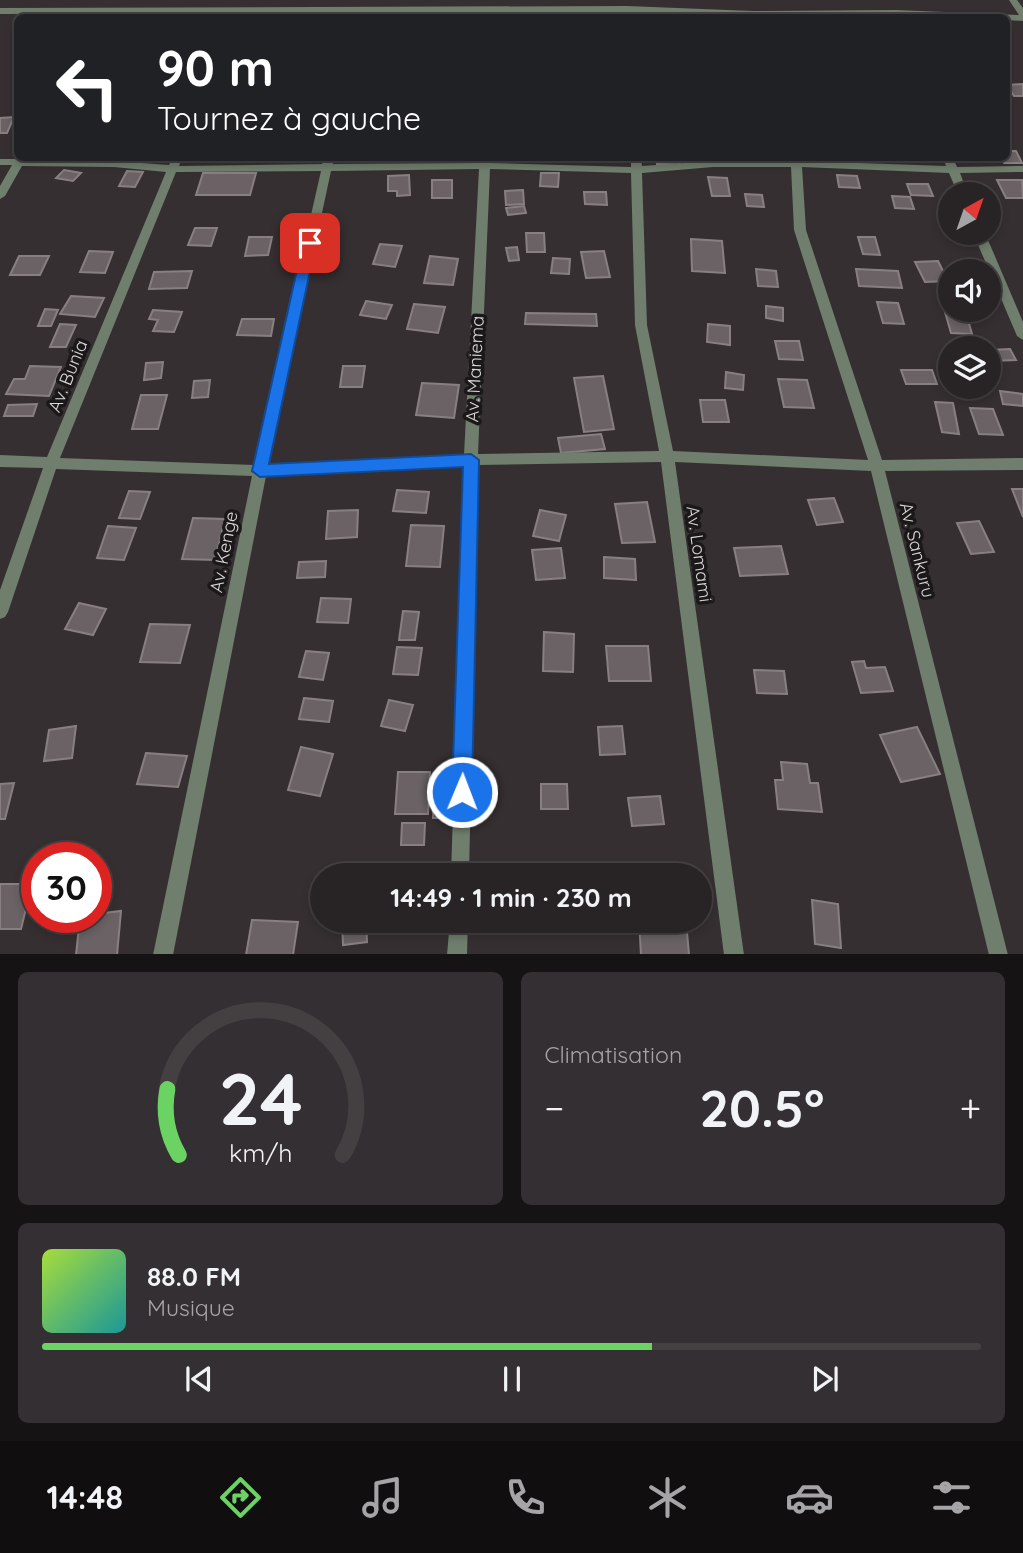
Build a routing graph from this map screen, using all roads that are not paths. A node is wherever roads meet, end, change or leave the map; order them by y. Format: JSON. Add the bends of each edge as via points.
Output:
{"nodes":[{"id":1,"x":1013,"y":0,"type":"edge"},
{"id":2,"x":234,"y":9,"type":"edge"},
{"id":3,"x":494,"y":9,"type":"edge"},
{"id":4,"x":627,"y":9,"type":"edge"},
{"id":5,"x":0,"y":11,"type":"edge"},
{"id":6,"x":82,"y":14,"type":"edge"},
{"id":7,"x":131,"y":14,"type":"edge"},
{"id":8,"x":338,"y":14,"type":"edge"},
{"id":9,"x":382,"y":14,"type":"edge"},
{"id":10,"x":717,"y":14,"type":"edge"},
{"id":11,"x":1023,"y":16,"type":"edge"},
{"id":12,"x":19,"y":161,"type":"edge"},
{"id":13,"x":72,"y":161,"type":"edge"},
{"id":14,"x":797,"y":161,"type":"edge"},
{"id":15,"x":949,"y":161,"type":"edge"},
{"id":16,"x":328,"y":162,"type":"edge"},
{"id":17,"x":485,"y":162,"type":"edge"},
{"id":18,"x":175,"y":163,"type":"edge"},
{"id":19,"x":636,"y":164,"type":"edge"},
{"id":20,"x":1023,"y":169,"type":"edge"},
{"id":21,"x":953,"y":170,"type":"junction"},
{"id":22,"x":958,"y":182,"type":"edge"},
{"id":23,"x":0,"y":196,"type":"edge"},
{"id":24,"x":984,"y":245,"type":"edge"},
{"id":25,"x":1023,"y":336,"type":"edge"},
{"id":26,"x":667,"y":456,"type":"junction"},
{"id":27,"x":471,"y":460,"type":"junction"},
{"id":28,"x":0,"y":461,"type":"edge"},
{"id":29,"x":51,"y":464,"type":"junction"},
{"id":30,"x":1023,"y":464,"type":"edge"},
{"id":31,"x":877,"y":466,"type":"junction"},
{"id":32,"x":260,"y":471,"type":"junction"},
{"id":33,"x":0,"y":612,"type":"edge"},
{"id":34,"x":460,"y":863,"type":"edge"},
{"id":35,"x":458,"y":933,"type":"edge"},
{"id":36,"x":163,"y":954,"type":"edge"},
{"id":37,"x":457,"y":954,"type":"edge"},
{"id":38,"x":734,"y":954,"type":"edge"},
{"id":39,"x":999,"y":954,"type":"edge"}],
"edges":[{"from":1,"to":11,"type":"street"},
{"from":2,"to":7,"type":"street"},
{"from":2,"to":8,"type":"street"},
{"from":3,"to":4,"type":"street"},
{"from":3,"to":9,"type":"street"},
{"from":4,"to":10,"type":"street"},
{"from":5,"to":6,"type":"street"},
{"from":12,"to":23,"type":"street"},
{"from":13,"to":18,"type":"street"},
{"from":14,"to":19,"type":"street"},
{"from":14,"to":21,"type":"street"},
{"from":14,"to":31,"type":"street","name":"Av. Sankuru","via":[[800,230]]},
{"from":15,"to":21,"type":"street"},
{"from":16,"to":17,"type":"street"},
{"from":16,"to":18,"type":"street"},
{"from":16,"to":32,"type":"street","name":"Av. Kenge"},
{"from":17,"to":19,"type":"street"},
{"from":17,"to":27,"type":"street","name":"Av. Maniema"},
{"from":18,"to":29,"type":"street","name":"Av. Bunia"},
{"from":19,"to":26,"type":"street","name":"Av. Lomami","via":[[642,325]]},
{"from":20,"to":21,"type":"street"},
{"from":21,"to":22,"type":"street"},
{"from":24,"to":25,"type":"street"},
{"from":26,"to":27,"type":"street"},
{"from":26,"to":31,"type":"street"},
{"from":26,"to":38,"type":"street","name":"Av. Lomami"},
{"from":27,"to":32,"type":"street"},
{"from":27,"to":34,"type":"street","name":"Av. Maniema"},
{"from":28,"to":29,"type":"street"},
{"from":29,"to":32,"type":"street"},
{"from":29,"to":33,"type":"street","name":"Av. Bunia"},
{"from":30,"to":31,"type":"street"},
{"from":31,"to":39,"type":"street","name":"Av. Sankuru"},
{"from":32,"to":36,"type":"street","name":"Av. Kenge"},
{"from":35,"to":37,"type":"street"}]}
